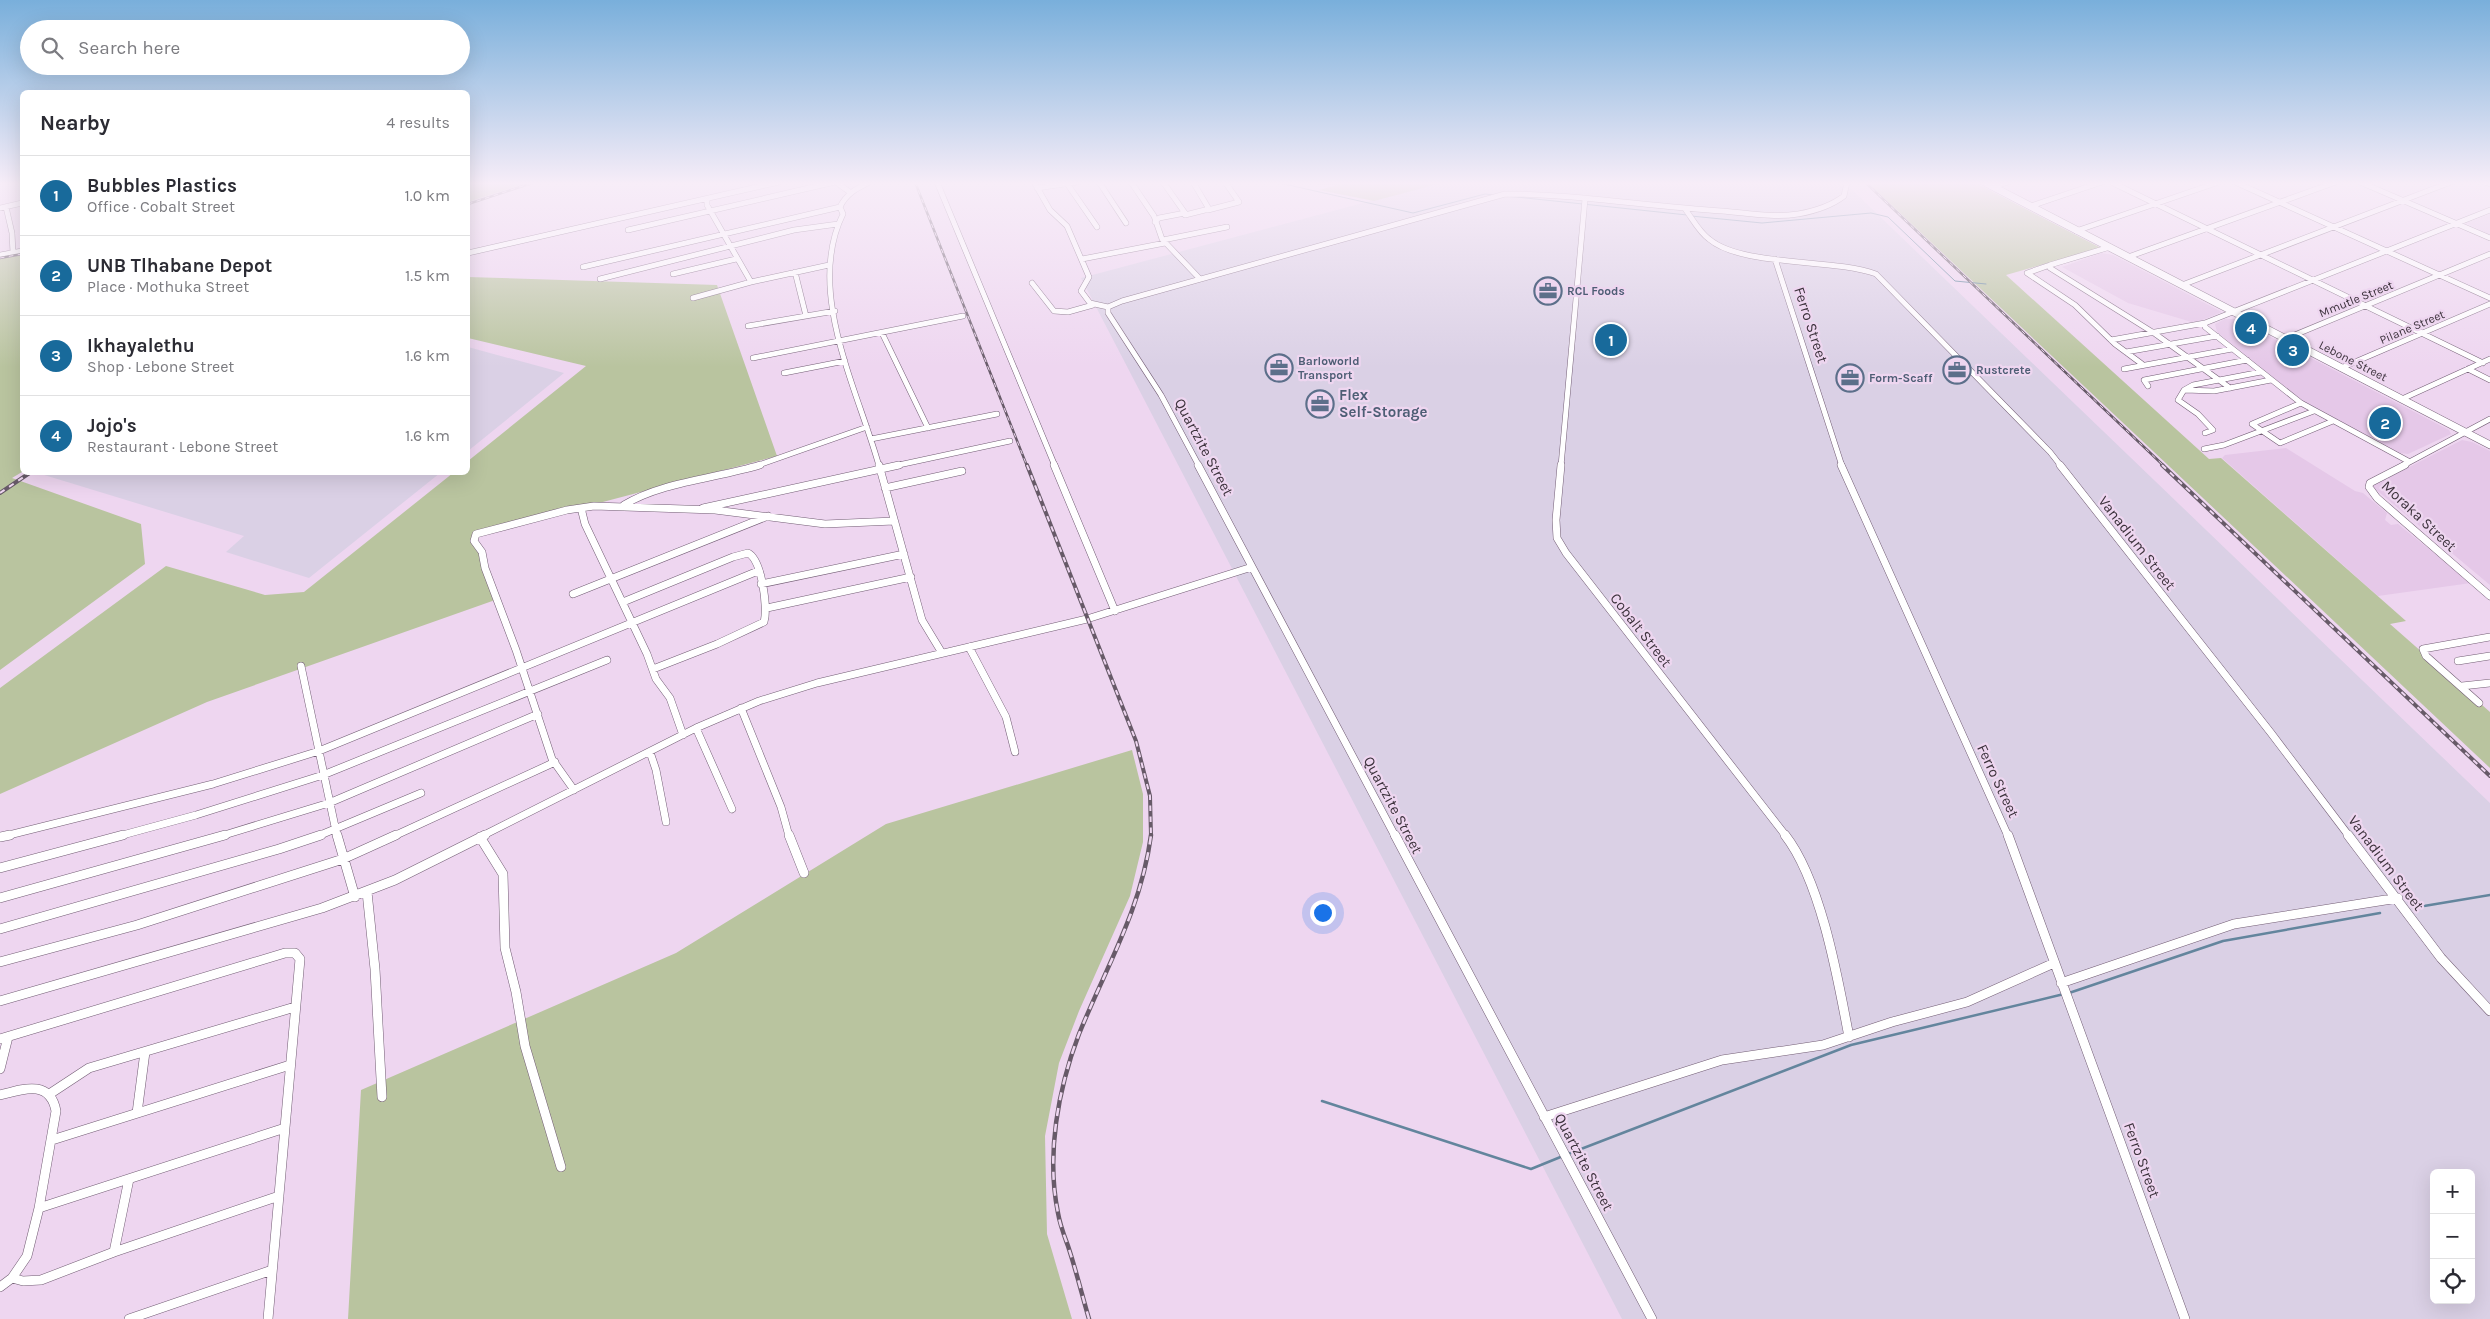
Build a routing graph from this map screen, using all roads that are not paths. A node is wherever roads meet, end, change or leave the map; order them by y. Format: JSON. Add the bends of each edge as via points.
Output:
{"nodes":[{"id":1,"x":13,"y":244,"type":"edge"},
{"id":2,"x":511,"y":244,"type":"edge"},
{"id":3,"x":682,"y":244,"type":"edge"},
{"id":4,"x":739,"y":244,"type":"edge"},
{"id":5,"x":834,"y":244,"type":"edge"},
{"id":6,"x":963,"y":244,"type":"edge"},
{"id":7,"x":1075,"y":244,"type":"edge"},
{"id":8,"x":1157,"y":244,"type":"edge"},
{"id":9,"x":1166,"y":244,"type":"edge"},
{"id":10,"x":1328,"y":244,"type":"edge"},
{"id":11,"x":1581,"y":244,"type":"edge"},
{"id":12,"x":1714,"y":244,"type":"edge"},
{"id":13,"x":2103,"y":244,"type":"edge"},
{"id":14,"x":2166,"y":244,"type":"edge"},
{"id":15,"x":2237,"y":244,"type":"edge"},
{"id":16,"x":2290,"y":244,"type":"edge"},
{"id":17,"x":2370,"y":244,"type":"edge"},
{"id":18,"x":2405,"y":244,"type":"edge"},
{"id":19,"x":729,"y":246,"type":"junction"},
{"id":20,"x":2110,"y":247,"type":"junction"},
{"id":21,"x":20,"y":251,"type":"edge"},
{"id":22,"x":2386,"y":251,"type":"junction"},
{"id":23,"x":13,"y":253,"type":"junction"},
{"id":24,"x":470,"y":253,"type":"edge"},
{"id":25,"x":2490,"y":254,"type":"edge"},
{"id":26,"x":0,"y":255,"type":"edge"},
{"id":27,"x":2261,"y":255,"type":"junction"},
{"id":28,"x":2128,"y":257,"type":"junction"},
{"id":29,"x":736,"y":259,"type":"junction"},
{"id":30,"x":1082,"y":259,"type":"junction"},
{"id":31,"x":1775,"y":259,"type":"junction"},
{"id":32,"x":829,"y":265,"type":"junction"},
{"id":33,"x":2050,"y":265,"type":"junction"},
{"id":34,"x":583,"y":267,"type":"dead end"},
{"id":35,"x":795,"y":272,"type":"junction"},
{"id":36,"x":673,"y":274,"type":"dead end"},
{"id":37,"x":2440,"y":275,"type":"junction"},
{"id":38,"x":600,"y":279,"type":"dead end"},
{"id":39,"x":1200,"y":279,"type":"junction"},
{"id":40,"x":2312,"y":280,"type":"junction"},
{"id":41,"x":751,"y":282,"type":"junction"},
{"id":42,"x":1032,"y":283,"type":"dead end"},
{"id":43,"x":2182,"y":285,"type":"junction"},
{"id":44,"x":693,"y":298,"type":"dead end"},
{"id":45,"x":2490,"y":298,"type":"edge"},
{"id":46,"x":2490,"y":304,"type":"edge"},
{"id":47,"x":1093,"y":305,"type":"junction"},
{"id":48,"x":2367,"y":306,"type":"junction"},
{"id":49,"x":1108,"y":307,"type":"junction"},
{"id":50,"x":834,"y":311,"type":"junction"},
{"id":51,"x":2233,"y":311,"type":"junction"},
{"id":52,"x":806,"y":316,"type":"junction"},
{"id":53,"x":963,"y":316,"type":"dead end"},
{"id":54,"x":2205,"y":323,"type":"junction"},
{"id":55,"x":748,"y":326,"type":"dead end"},
{"id":56,"x":882,"y":333,"type":"junction"},
{"id":57,"x":2154,"y":333,"type":"junction"},
{"id":58,"x":2424,"y":334,"type":"junction"},
{"id":59,"x":2217,"y":336,"type":"junction"},
{"id":60,"x":2285,"y":339,"type":"junction"},
{"id":61,"x":2111,"y":340,"type":"junction"},
{"id":62,"x":840,"y":341,"type":"junction"},
{"id":63,"x":2170,"y":344,"type":"junction"},
{"id":64,"x":2232,"y":348,"type":"junction"},
{"id":65,"x":2126,"y":352,"type":"junction"},
{"id":66,"x":2186,"y":356,"type":"junction"},
{"id":67,"x":754,"y":358,"type":"dead end"},
{"id":68,"x":2490,"y":359,"type":"edge"},
{"id":69,"x":2247,"y":360,"type":"junction"},
{"id":70,"x":844,"y":361,"type":"junction"},
{"id":71,"x":2483,"y":362,"type":"junction"},
{"id":72,"x":2142,"y":364,"type":"junction"},
{"id":73,"x":2202,"y":367,"type":"junction"},
{"id":74,"x":2341,"y":368,"type":"junction"},
{"id":75,"x":2124,"y":369,"type":"dead end"},
{"id":76,"x":2468,"y":369,"type":"junction"},
{"id":77,"x":2261,"y":372,"type":"junction"},
{"id":78,"x":784,"y":373,"type":"dead end"},
{"id":79,"x":2219,"y":380,"type":"junction"},
{"id":80,"x":2270,"y":380,"type":"junction"},
{"id":81,"x":2490,"y":380,"type":"edge"},
{"id":82,"x":2148,"y":386,"type":"dead end"},
{"id":83,"x":2230,"y":388,"type":"junction"},
{"id":84,"x":2184,"y":390,"type":"junction"},
{"id":85,"x":2402,"y":399,"type":"junction"},
{"id":86,"x":2301,"y":403,"type":"junction"},
{"id":87,"x":2314,"y":411,"type":"junction"},
{"id":88,"x":997,"y":414,"type":"dead end"},
{"id":89,"x":2490,"y":419,"type":"edge"},
{"id":90,"x":2333,"y":421,"type":"junction"},
{"id":91,"x":867,"y":427,"type":"junction"},
{"id":92,"x":928,"y":428,"type":"junction"},
{"id":93,"x":2465,"y":431,"type":"junction"},
{"id":94,"x":2261,"y":432,"type":"junction"},
{"id":95,"x":2205,"y":433,"type":"dead end"},
{"id":96,"x":871,"y":439,"type":"junction"},
{"id":97,"x":1010,"y":440,"type":"dead end"},
{"id":98,"x":2490,"y":445,"type":"edge"},
{"id":99,"x":2204,"y":449,"type":"dead end"},
{"id":100,"x":2408,"y":461,"type":"junction"},
{"id":101,"x":880,"y":468,"type":"junction"},
{"id":102,"x":962,"y":471,"type":"dead end"},
{"id":103,"x":885,"y":488,"type":"junction"},
{"id":104,"x":624,"y":505,"type":"junction"},
{"id":105,"x":581,"y":508,"type":"junction"},
{"id":106,"x":699,"y":510,"type":"junction"},
{"id":107,"x":768,"y":516,"type":"junction"},
{"id":108,"x":894,"y":521,"type":"junction"},
{"id":109,"x":904,"y":554,"type":"junction"},
{"id":110,"x":1252,"y":567,"type":"junction"},
{"id":111,"x":758,"y":571,"type":"junction"},
{"id":112,"x":910,"y":577,"type":"junction"},
{"id":113,"x":611,"y":580,"type":"junction"},
{"id":114,"x":761,"y":584,"type":"junction"},
{"id":115,"x":573,"y":594,"type":"dead end"},
{"id":116,"x":2490,"y":596,"type":"edge"},
{"id":117,"x":623,"y":602,"type":"junction"},
{"id":118,"x":767,"y":608,"type":"junction"},
{"id":119,"x":1115,"y":611,"type":"junction"},
{"id":120,"x":630,"y":622,"type":"junction"},
{"id":121,"x":2490,"y":637,"type":"edge"},
{"id":122,"x":969,"y":647,"type":"junction"},
{"id":123,"x":942,"y":653,"type":"junction"},
{"id":124,"x":2490,"y":656,"type":"edge"},
{"id":125,"x":607,"y":660,"type":"dead end"},
{"id":126,"x":2458,"y":661,"type":"dead end"},
{"id":127,"x":301,"y":666,"type":"dead end"},
{"id":128,"x":522,"y":667,"type":"junction"},
{"id":129,"x":653,"y":669,"type":"junction"},
{"id":130,"x":2490,"y":683,"type":"edge"},
{"id":131,"x":2462,"y":686,"type":"junction"},
{"id":132,"x":530,"y":690,"type":"junction"},
{"id":133,"x":2479,"y":702,"type":"dead end"},
{"id":134,"x":741,"y":708,"type":"junction"},
{"id":135,"x":538,"y":714,"type":"junction"},
{"id":136,"x":696,"y":728,"type":"junction"},
{"id":137,"x":683,"y":735,"type":"junction"},
{"id":138,"x":319,"y":751,"type":"junction"},
{"id":139,"x":650,"y":752,"type":"junction"},
{"id":140,"x":1015,"y":752,"type":"dead end"},
{"id":141,"x":555,"y":762,"type":"junction"},
{"id":142,"x":323,"y":776,"type":"junction"},
{"id":143,"x":574,"y":790,"type":"junction"},
{"id":144,"x":421,"y":793,"type":"dead end"},
{"id":145,"x":329,"y":803,"type":"junction"},
{"id":146,"x":732,"y":809,"type":"dead end"},
{"id":147,"x":666,"y":822,"type":"dead end"},
{"id":148,"x":335,"y":830,"type":"junction"},
{"id":149,"x":0,"y":837,"type":"edge"},
{"id":150,"x":480,"y":837,"type":"junction"},
{"id":151,"x":343,"y":859,"type":"junction"},
{"id":152,"x":0,"y":868,"type":"edge"},
{"id":153,"x":804,"y":873,"type":"dead end"},
{"id":154,"x":367,"y":892,"type":"junction"},
{"id":155,"x":355,"y":897,"type":"junction"},
{"id":156,"x":0,"y":898,"type":"edge"},
{"id":157,"x":2398,"y":898,"type":"junction"},
{"id":158,"x":0,"y":929,"type":"edge"},
{"id":159,"x":0,"y":962,"type":"edge"},
{"id":160,"x":2054,"y":963,"type":"junction"},
{"id":161,"x":2061,"y":983,"type":"junction"},
{"id":162,"x":0,"y":1001,"type":"edge"},
{"id":163,"x":295,"y":1007,"type":"junction"},
{"id":164,"x":2490,"y":1011,"type":"edge"},
{"id":165,"x":1849,"y":1037,"type":"junction"},
{"id":166,"x":4,"y":1038,"type":"edge"},
{"id":167,"x":146,"y":1052,"type":"junction"},
{"id":168,"x":290,"y":1065,"type":"junction"},
{"id":169,"x":0,"y":1069,"type":"edge"},
{"id":170,"x":51,"y":1093,"type":"junction"},
{"id":171,"x":0,"y":1095,"type":"edge"},
{"id":172,"x":382,"y":1097,"type":"dead end"},
{"id":173,"x":138,"y":1113,"type":"junction"},
{"id":174,"x":1544,"y":1117,"type":"junction"},
{"id":175,"x":285,"y":1128,"type":"junction"},
{"id":176,"x":52,"y":1140,"type":"junction"},
{"id":177,"x":561,"y":1167,"type":"dead end"},
{"id":178,"x":129,"y":1179,"type":"junction"},
{"id":179,"x":278,"y":1196,"type":"junction"},
{"id":180,"x":39,"y":1208,"type":"junction"},
{"id":181,"x":114,"y":1252,"type":"junction"},
{"id":182,"x":272,"y":1270,"type":"junction"},
{"id":183,"x":12,"y":1278,"type":"junction"},
{"id":184,"x":0,"y":1287,"type":"edge"},
{"id":185,"x":129,"y":1319,"type":"edge"},
{"id":186,"x":268,"y":1319,"type":"edge"},
{"id":187,"x":1652,"y":1319,"type":"edge"},
{"id":188,"x":2185,"y":1319,"type":"edge"}],
"edges":[{"from":1,"to":23,"type":"street"},
{"from":2,"to":24,"type":"street"},
{"from":3,"to":34,"type":"street"},
{"from":4,"to":19,"type":"street"},
{"from":5,"to":32,"type":"street"},
{"from":6,"to":119,"type":"street"},
{"from":7,"to":30,"type":"street"},
{"from":8,"to":30,"type":"street"},
{"from":9,"to":39,"type":"street"},
{"from":10,"to":39,"type":"street"},
{"from":11,"to":165,"type":"street","name":"Cobalt Street","via":[[1557,538],[1798,853],[1810,881],[1837,971]]},
{"from":12,"to":31,"type":"street","name":"Vanadium Street","via":[[1745,255]]},
{"from":13,"to":20,"type":"street","name":"Lebone Street"},
{"from":14,"to":28,"type":"street"},
{"from":15,"to":27,"type":"street"},
{"from":16,"to":27,"type":"street"},
{"from":17,"to":22,"type":"street"},
{"from":18,"to":22,"type":"street"},
{"from":19,"to":29,"type":"street"},
{"from":19,"to":38,"type":"street"},
{"from":20,"to":28,"type":"street","name":"Lebone Street"},
{"from":20,"to":33,"type":"street"},
{"from":21,"to":23,"type":"street"},
{"from":22,"to":37,"type":"street"},
{"from":22,"to":40,"type":"street"},
{"from":23,"to":26,"type":"street"},
{"from":25,"to":37,"type":"street","name":"Mmutle Street"},
{"from":27,"to":40,"type":"street"},
{"from":27,"to":43,"type":"street"},
{"from":28,"to":43,"type":"street","name":"Lebone Street"},
{"from":29,"to":36,"type":"street"},
{"from":29,"to":41,"type":"street"},
{"from":30,"to":47,"type":"street","via":[[1090,277],[1080,288]]},
{"from":31,"to":157,"type":"street","name":"Vanadium Street","via":[[1865,268],[1876,274],[2050,452]]},
{"from":31,"to":160,"type":"street","name":"Ferro Street","via":[[1839,460],[2006,830]]},
{"from":32,"to":35,"type":"street"},
{"from":32,"to":50,"type":"street"},
{"from":33,"to":57,"type":"street","via":[[2051,269]]},
{"from":33,"to":61,"type":"street","via":[[2027,274],[2075,305]]},
{"from":35,"to":41,"type":"street"},
{"from":35,"to":52,"type":"street"},
{"from":37,"to":45,"type":"street"},
{"from":37,"to":48,"type":"street","name":"Mmutle Street"},
{"from":39,"to":49,"type":"street"},
{"from":40,"to":48,"type":"street"},
{"from":40,"to":51,"type":"street"},
{"from":41,"to":44,"type":"street"},
{"from":42,"to":47,"type":"street","via":[[1054,311],[1068,312]]},
{"from":43,"to":51,"type":"street","name":"Lebone Street"},
{"from":46,"to":58,"type":"street","name":"Pilane Street"},
{"from":47,"to":49,"type":"street"},
{"from":48,"to":58,"type":"street"},
{"from":48,"to":60,"type":"street","name":"Mmutle Street"},
{"from":49,"to":110,"type":"street","name":"Quartzite Street","via":[[1108,313],[1161,395]]},
{"from":50,"to":52,"type":"street"},
{"from":50,"to":62,"type":"street"},
{"from":51,"to":54,"type":"street"},
{"from":51,"to":60,"type":"street","name":"Lebone Street"},
{"from":52,"to":55,"type":"street"},
{"from":53,"to":56,"type":"street"},
{"from":54,"to":57,"type":"street"},
{"from":54,"to":59,"type":"street","via":[[2205,327]]},
{"from":56,"to":62,"type":"street"},
{"from":56,"to":92,"type":"street"},
{"from":57,"to":61,"type":"street"},
{"from":57,"to":63,"type":"street"},
{"from":58,"to":71,"type":"street"},
{"from":58,"to":74,"type":"street","name":"Pilane Street"},
{"from":59,"to":63,"type":"street"},
{"from":59,"to":64,"type":"street"},
{"from":60,"to":74,"type":"street","name":"Lebone Street"},
{"from":61,"to":65,"type":"street"},
{"from":62,"to":67,"type":"street"},
{"from":62,"to":70,"type":"street"},
{"from":63,"to":65,"type":"street"},
{"from":63,"to":66,"type":"street"},
{"from":64,"to":66,"type":"street"},
{"from":64,"to":69,"type":"street"},
{"from":65,"to":72,"type":"street"},
{"from":66,"to":72,"type":"street"},
{"from":66,"to":73,"type":"street"},
{"from":68,"to":71,"type":"street"},
{"from":69,"to":73,"type":"street"},
{"from":69,"to":77,"type":"street"},
{"from":70,"to":78,"type":"street"},
{"from":70,"to":91,"type":"street"},
{"from":71,"to":76,"type":"street"},
{"from":72,"to":75,"type":"street"},
{"from":73,"to":79,"type":"street"},
{"from":73,"to":82,"type":"street","via":[[2144,380]]},
{"from":74,"to":85,"type":"street","name":"Lebone Street"},
{"from":76,"to":81,"type":"street"},
{"from":76,"to":85,"type":"street"},
{"from":77,"to":79,"type":"street"},
{"from":77,"to":80,"type":"street"},
{"from":79,"to":83,"type":"street"},
{"from":79,"to":84,"type":"street"},
{"from":80,"to":83,"type":"street"},
{"from":80,"to":86,"type":"street"},
{"from":83,"to":84,"type":"street","via":[[2201,392]]},
{"from":84,"to":95,"type":"street","via":[[2178,400],[2213,430]]},
{"from":85,"to":93,"type":"street","name":"Lebone Street"},
{"from":86,"to":87,"type":"street"},
{"from":86,"to":94,"type":"street","via":[[2252,423]]},
{"from":87,"to":90,"type":"street"},
{"from":87,"to":94,"type":"street"},
{"from":88,"to":92,"type":"street"},
{"from":89,"to":93,"type":"street","name":"Moraka Street"},
{"from":90,"to":94,"type":"street","via":[[2281,442]]},
{"from":90,"to":100,"type":"street"},
{"from":91,"to":96,"type":"street"},
{"from":91,"to":104,"type":"street","via":[[732,473],[632,499]]},
{"from":92,"to":96,"type":"street"},
{"from":93,"to":98,"type":"street","name":"Lebone Street"},
{"from":93,"to":100,"type":"street","name":"Moraka Street"},
{"from":94,"to":99,"type":"street"},
{"from":96,"to":101,"type":"street"},
{"from":97,"to":101,"type":"street"},
{"from":100,"to":116,"type":"street","name":"Moraka Street","via":[[2370,483],[2371,492]]},
{"from":101,"to":103,"type":"street"},
{"from":101,"to":106,"type":"street"},
{"from":102,"to":103,"type":"street"},
{"from":103,"to":108,"type":"street"},
{"from":104,"to":105,"type":"street"},
{"from":104,"to":106,"type":"street"},
{"from":105,"to":113,"type":"street"},
{"from":105,"to":128,"type":"street","via":[[476,534],[474,541],[482,552]]},
{"from":106,"to":107,"type":"street"},
{"from":107,"to":108,"type":"street","via":[[825,524]]},
{"from":107,"to":113,"type":"street"},
{"from":108,"to":109,"type":"street"},
{"from":109,"to":112,"type":"street"},
{"from":109,"to":114,"type":"street"},
{"from":110,"to":119,"type":"street"},
{"from":110,"to":174,"type":"street","name":"Quartzite Street"},
{"from":111,"to":114,"type":"street"},
{"from":111,"to":117,"type":"street","via":[[752,554],[748,553]]},
{"from":111,"to":120,"type":"street"},
{"from":112,"to":118,"type":"street"},
{"from":112,"to":123,"type":"street","via":[[922,620]]},
{"from":113,"to":115,"type":"street"},
{"from":113,"to":117,"type":"street"},
{"from":114,"to":118,"type":"street"},
{"from":117,"to":120,"type":"street"},
{"from":118,"to":129,"type":"street","via":[[764,622]]},
{"from":119,"to":122,"type":"street"},
{"from":120,"to":128,"type":"street"},
{"from":120,"to":129,"type":"street"},
{"from":121,"to":131,"type":"street","via":[[2423,648],[2426,656]]},
{"from":122,"to":123,"type":"street"},
{"from":122,"to":140,"type":"street","via":[[1006,716]]},
{"from":123,"to":134,"type":"street","via":[[817,683]]},
{"from":124,"to":126,"type":"street"},
{"from":125,"to":132,"type":"street"},
{"from":127,"to":138,"type":"street"},
{"from":128,"to":132,"type":"street"},
{"from":128,"to":138,"type":"street"},
{"from":129,"to":137,"type":"street","via":[[670,698]]},
{"from":130,"to":131,"type":"street"},
{"from":131,"to":133,"type":"street"},
{"from":132,"to":135,"type":"street"},
{"from":132,"to":142,"type":"street"},
{"from":134,"to":136,"type":"street"},
{"from":134,"to":153,"type":"street"},
{"from":135,"to":141,"type":"street"},
{"from":135,"to":145,"type":"street"},
{"from":136,"to":137,"type":"street"},
{"from":136,"to":146,"type":"street"},
{"from":137,"to":139,"type":"street"},
{"from":138,"to":142,"type":"street"},
{"from":138,"to":149,"type":"street","via":[[213,784]]},
{"from":139,"to":143,"type":"street"},
{"from":139,"to":147,"type":"street"},
{"from":141,"to":143,"type":"street"},
{"from":141,"to":151,"type":"street"},
{"from":142,"to":145,"type":"street"},
{"from":142,"to":152,"type":"street","via":[[196,815]]},
{"from":143,"to":150,"type":"street"},
{"from":144,"to":148,"type":"street"},
{"from":145,"to":148,"type":"street"},
{"from":145,"to":156,"type":"street"},
{"from":148,"to":151,"type":"street"},
{"from":148,"to":158,"type":"street"},
{"from":150,"to":154,"type":"street"},
{"from":150,"to":177,"type":"street","via":[[503,874],[505,948],[524,1046]]},
{"from":151,"to":155,"type":"street"},
{"from":151,"to":159,"type":"street","via":[[137,925]]},
{"from":154,"to":155,"type":"street"},
{"from":154,"to":172,"type":"street"},
{"from":155,"to":162,"type":"street"},
{"from":157,"to":161,"type":"street","via":[[2234,924]]},
{"from":157,"to":164,"type":"street","name":"Vanadium Street","via":[[2441,958]]},
{"from":160,"to":161,"type":"street","name":"Ferro Street"},
{"from":160,"to":165,"type":"street","via":[[1967,1002]]},
{"from":161,"to":188,"type":"street","name":"Ferro Street"},
{"from":163,"to":166,"type":"street","via":[[300,959],[290,952]]},
{"from":163,"to":167,"type":"street"},
{"from":163,"to":168,"type":"street"},
{"from":165,"to":174,"type":"street","via":[[1824,1045],[1722,1060]]},
{"from":166,"to":169,"type":"street"},
{"from":167,"to":170,"type":"street","via":[[88,1068]]},
{"from":167,"to":173,"type":"street"},
{"from":168,"to":173,"type":"street"},
{"from":168,"to":175,"type":"street"},
{"from":170,"to":171,"type":"street","via":[[29,1089]]},
{"from":170,"to":176,"type":"street","via":[[56,1101]]},
{"from":173,"to":176,"type":"street"},
{"from":174,"to":187,"type":"street","name":"Quartzite Street"},
{"from":175,"to":178,"type":"street"},
{"from":175,"to":179,"type":"street"},
{"from":176,"to":180,"type":"street"},
{"from":178,"to":180,"type":"street"},
{"from":178,"to":181,"type":"street"},
{"from":179,"to":181,"type":"street"},
{"from":179,"to":182,"type":"street"},
{"from":180,"to":183,"type":"street","via":[[27,1256]]},
{"from":181,"to":183,"type":"street","via":[[41,1280]]},
{"from":182,"to":185,"type":"street"},
{"from":182,"to":186,"type":"street"},
{"from":183,"to":184,"type":"street"}]}
